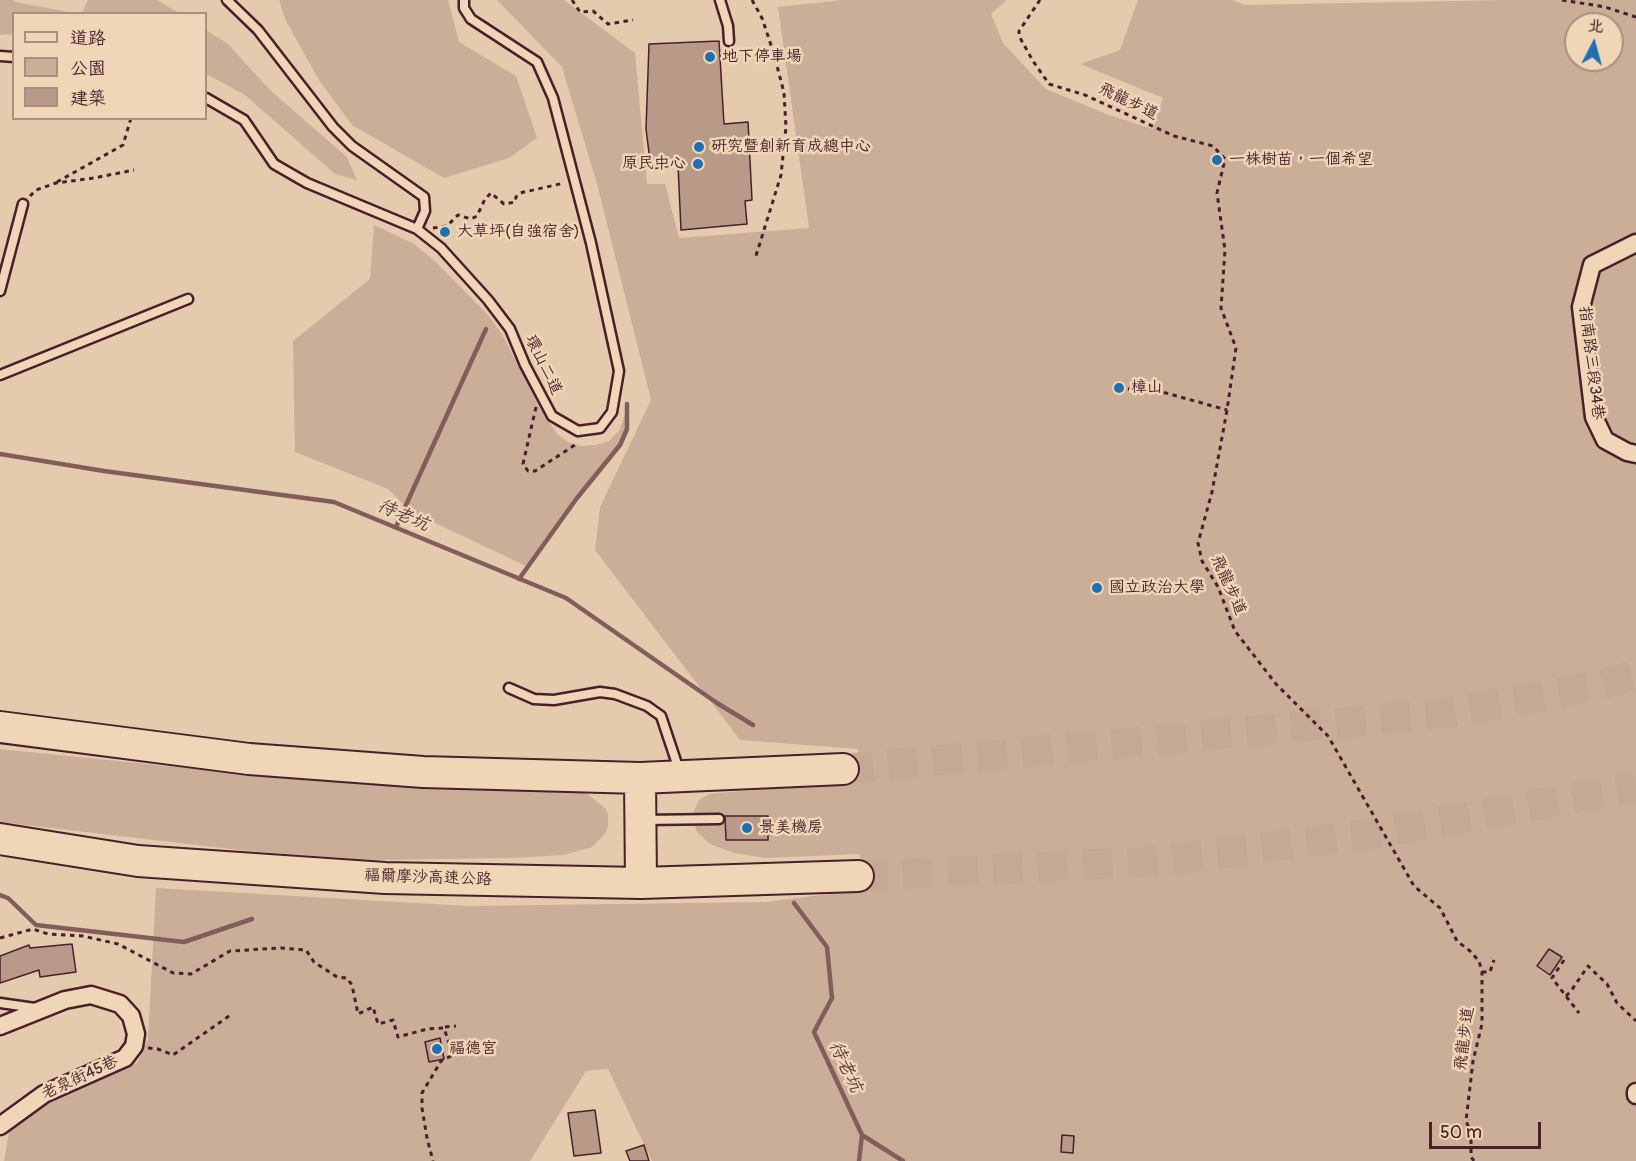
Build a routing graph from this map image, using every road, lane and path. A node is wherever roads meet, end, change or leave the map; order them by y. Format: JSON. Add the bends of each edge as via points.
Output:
{"nodes":[{"id":1,"x":226,"y":0,"type":"edge"},
{"id":2,"x":464,"y":0,"type":"edge"},
{"id":3,"x":572,"y":0,"type":"edge"},
{"id":4,"x":720,"y":0,"type":"edge"},
{"id":5,"x":752,"y":0,"type":"edge"},
{"id":6,"x":1040,"y":0,"type":"edge"},
{"id":7,"x":1562,"y":0,"type":"edge"},
{"id":8,"x":1636,"y":17,"type":"edge"},
{"id":9,"x":633,"y":20,"type":"dead end"},
{"id":10,"x":729,"y":41,"type":"dead end"},
{"id":11,"x":207,"y":99,"type":"edge"},
{"id":12,"x":130,"y":120,"type":"edge"},
{"id":13,"x":134,"y":170,"type":"dead end"},
{"id":14,"x":574,"y":180,"type":"junction"},
{"id":15,"x":56,"y":183,"type":"junction"},
{"id":16,"x":23,"y":204,"type":"joint"},
{"id":17,"x":417,"y":229,"type":"junction"},
{"id":18,"x":1636,"y":243,"type":"edge"},
{"id":19,"x":755,"y":259,"type":"dead end"},
{"id":20,"x":0,"y":291,"type":"edge"},
{"id":21,"x":188,"y":298,"type":"dead end"},
{"id":22,"x":0,"y":375,"type":"edge"},
{"id":23,"x":1119,"y":388,"type":"dead end"},
{"id":24,"x":540,"y":391,"type":"junction"},
{"id":25,"x":1227,"y":410,"type":"junction"},
{"id":26,"x":600,"y":428,"type":"junction"},
{"id":27,"x":1636,"y":454,"type":"edge"},
{"id":28,"x":509,"y":688,"type":"dead end"},
{"id":29,"x":0,"y":727,"type":"edge"},
{"id":30,"x":843,"y":769,"type":"tunnel mouth"},
{"id":31,"x":682,"y":776,"type":"junction"},
{"id":32,"x":640,"y":778,"type":"junction"},
{"id":33,"x":719,"y":819,"type":"dead end"},
{"id":34,"x":640,"y":820,"type":"junction"},
{"id":35,"x":0,"y":839,"type":"edge"},
{"id":36,"x":858,"y":876,"type":"tunnel mouth"},
{"id":37,"x":641,"y":883,"type":"junction"},
{"id":38,"x":0,"y":938,"type":"edge"},
{"id":39,"x":1494,"y":960,"type":"dead end"},
{"id":40,"x":1564,"y":960,"type":"dead end"},
{"id":41,"x":1482,"y":972,"type":"junction"},
{"id":42,"x":1566,"y":996,"type":"junction"},
{"id":43,"x":0,"y":1003,"type":"edge"},
{"id":44,"x":41,"y":1009,"type":"junction"},
{"id":45,"x":1579,"y":1013,"type":"dead end"},
{"id":46,"x":232,"y":1014,"type":"dead end"},
{"id":47,"x":1636,"y":1021,"type":"edge"},
{"id":48,"x":0,"y":1026,"type":"edge"},
{"id":49,"x":456,"y":1026,"type":"dead end"},
{"id":50,"x":444,"y":1028,"type":"junction"},
{"id":51,"x":134,"y":1046,"type":"junction"},
{"id":52,"x":0,"y":1126,"type":"edge"},
{"id":53,"x":434,"y":1161,"type":"edge"},
{"id":54,"x":1474,"y":1161,"type":"edge"}],
"edges":[{"from":1,"to":17,"type":"lane","via":[[258,30],[333,128],[424,197],[425,211]]},
{"from":2,"to":14,"type":"lane","via":[[471,19],[537,62],[553,98]]},
{"from":3,"to":9,"type":"path","via":[[580,12],[593,11],[608,24]]},
{"from":4,"to":10,"type":"lane"},
{"from":5,"to":19,"type":"path","via":[[774,54],[784,93],[786,127],[781,175]]},
{"from":6,"to":25,"type":"path","name":"飛龍步道","via":[[1019,36],[1049,84],[1085,95],[1174,136],[1213,146],[1225,159],[1217,193],[1225,250],[1221,308],[1236,348]]},
{"from":7,"to":8,"type":"path"},
{"from":11,"to":17,"type":"lane","name":"環山二道","via":[[244,120],[274,164],[307,183]]},
{"from":12,"to":15,"type":"path","via":[[123,145]]},
{"from":13,"to":15,"type":"path"},
{"from":14,"to":17,"type":"path","via":[[520,193],[515,202],[504,204],[491,194],[471,219],[458,215],[439,228]]},
{"from":14,"to":26,"type":"lane","via":[[619,371],[612,412]]},
{"from":15,"to":16,"type":"path","via":[[36,190]]},
{"from":16,"to":20,"type":"lane"},
{"from":17,"to":24,"type":"lane","name":"環山二道","via":[[441,248],[488,300],[510,329]]},
{"from":18,"to":27,"type":"street","name":"指南路三段34巷","via":[[1592,265],[1581,307],[1594,417],[1605,441]]},
{"from":21,"to":22,"type":"lane"},
{"from":23,"to":25,"type":"path","via":[[1166,393]]},
{"from":24,"to":26,"type":"lane","name":"環山二道","via":[[552,416],[578,430]]},
{"from":24,"to":26,"type":"path","via":[[523,464],[528,471],[535,471]]},
{"from":25,"to":41,"type":"path","name":"飛龍步道","via":[[1198,543],[1202,561],[1218,587],[1235,631],[1276,684],[1328,736],[1414,886],[1440,908],[1456,941],[1479,961]]},
{"from":28,"to":31,"type":"lane","via":[[534,699],[554,700],[600,692],[647,706],[661,716]]},
{"from":29,"to":32,"type":"highway","via":[[249,759],[423,772]]},
{"from":30,"to":31,"type":"highway"},
{"from":31,"to":32,"type":"highway"},
{"from":32,"to":34,"type":"highway"},
{"from":33,"to":34,"type":"lane"},
{"from":34,"to":37,"type":"highway"},
{"from":35,"to":37,"type":"highway","name":"福爾摩沙高速公路","via":[[150,862],[385,878]]},
{"from":36,"to":37,"type":"highway","name":"福爾摩沙高速公路"},
{"from":38,"to":50,"type":"path","via":[[33,929],[83,936],[118,944],[173,974],[191,974],[230,951],[298,948],[306,950],[314,962],[338,977],[347,978],[358,1014],[373,1007],[378,1024],[393,1020],[398,1037]]},
{"from":39,"to":41,"type":"path","via":[[1490,972]]},
{"from":40,"to":42,"type":"path","via":[[1552,978]]},
{"from":41,"to":54,"type":"path","name":"飛龍步道","via":[[1482,1024],[1466,1120],[1472,1132]]},
{"from":42,"to":45,"type":"path"},
{"from":42,"to":47,"type":"path","via":[[1588,966]]},
{"from":43,"to":44,"type":"lane"},
{"from":44,"to":48,"type":"street","name":"老泉街45巷"},
{"from":44,"to":51,"type":"street","name":"老泉街45巷","via":[[91,996],[120,1004],[131,1016],[136,1034]]},
{"from":46,"to":51,"type":"path","via":[[173,1054]]},
{"from":49,"to":50,"type":"path"},
{"from":50,"to":53,"type":"path","via":[[453,1055],[441,1062],[422,1093]]},
{"from":51,"to":52,"type":"street","name":"老泉街45巷","via":[[124,1058],[36,1099]]}]}
